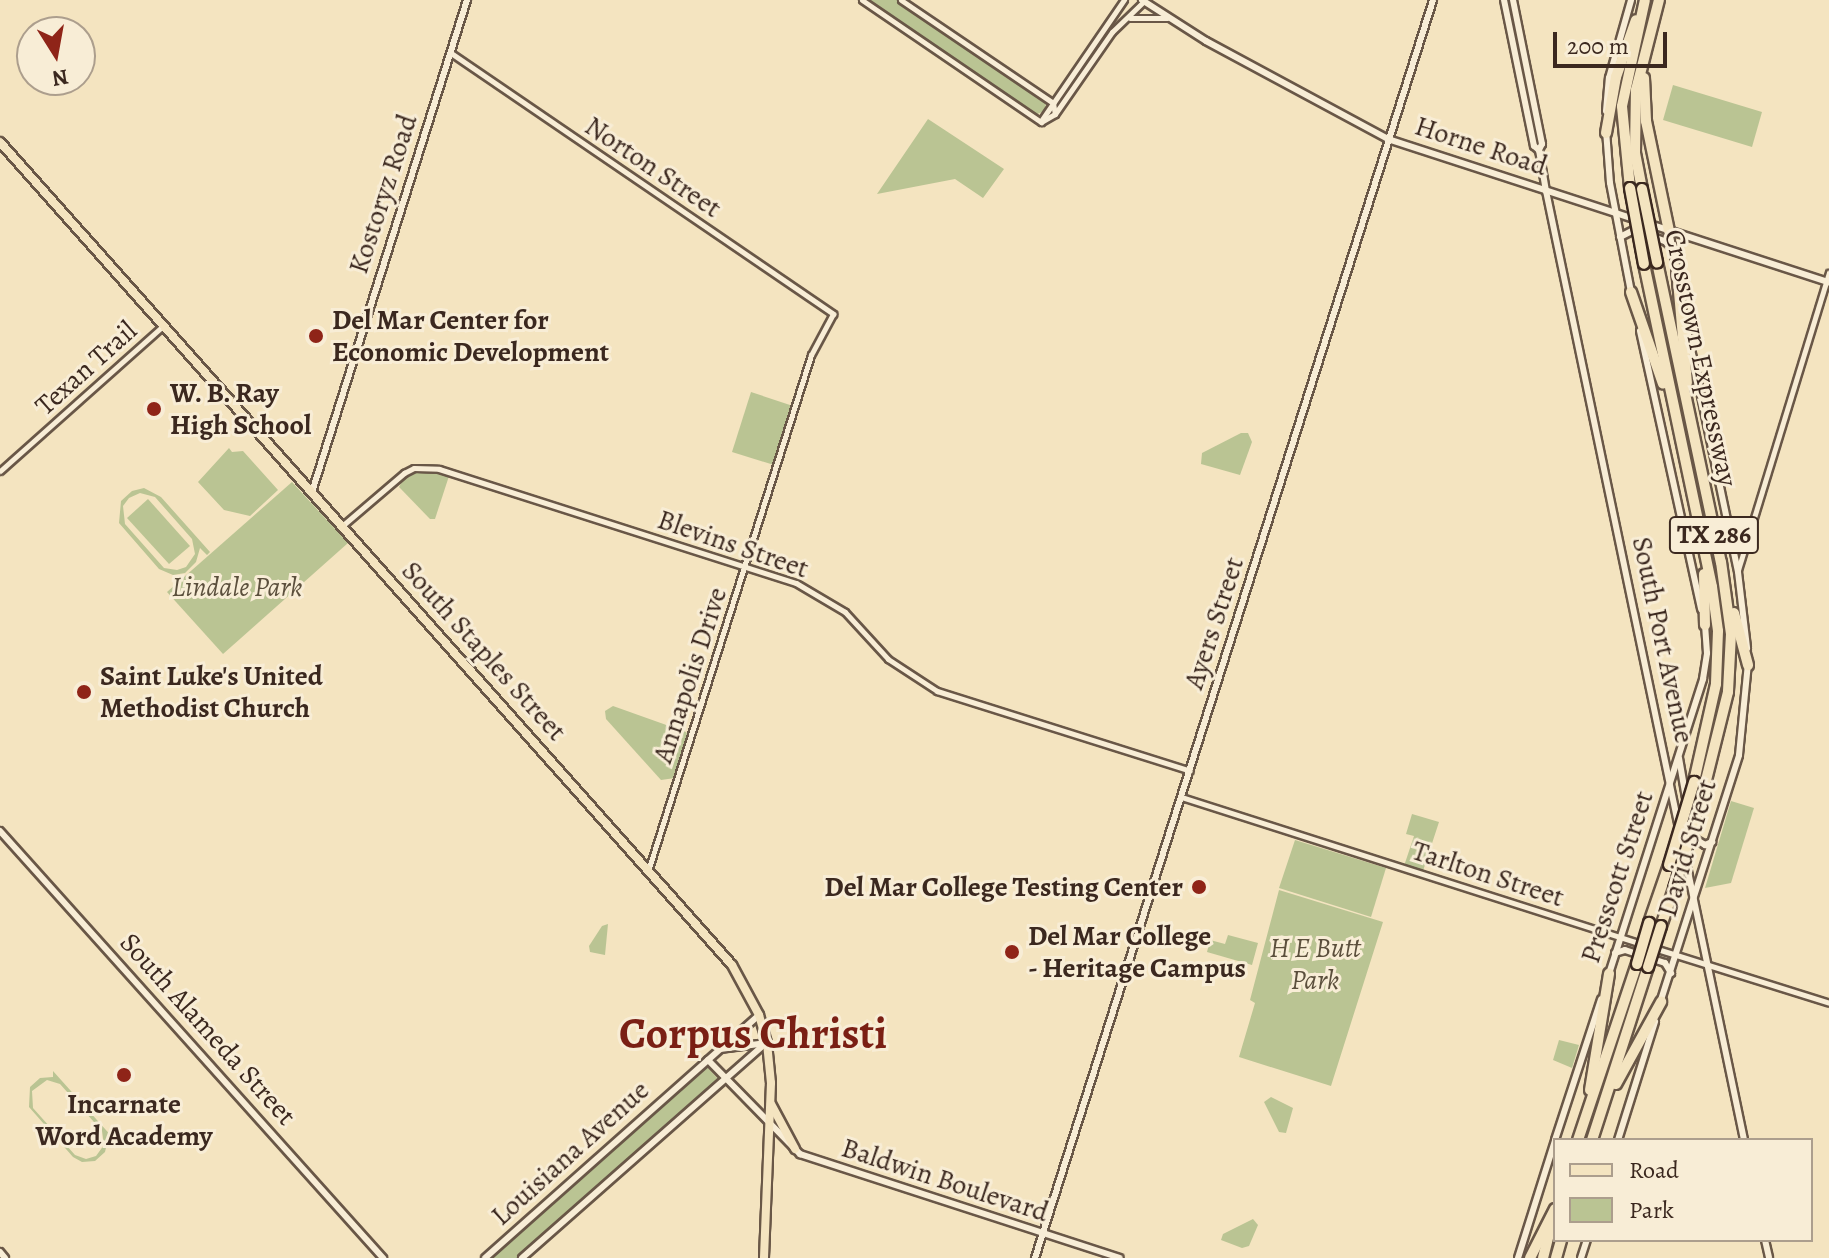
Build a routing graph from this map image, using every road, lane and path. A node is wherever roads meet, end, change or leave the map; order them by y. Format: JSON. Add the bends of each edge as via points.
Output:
{"nodes":[{"id":1,"x":467,"y":0,"type":"edge"},
{"id":2,"x":862,"y":0,"type":"edge"},
{"id":3,"x":901,"y":0,"type":"edge"},
{"id":4,"x":1124,"y":0,"type":"edge"},
{"id":5,"x":1433,"y":0,"type":"edge"},
{"id":6,"x":1504,"y":0,"type":"edge"},
{"id":7,"x":1513,"y":0,"type":"edge"},
{"id":8,"x":1631,"y":0,"type":"edge"},
{"id":9,"x":1645,"y":0,"type":"edge"},
{"id":10,"x":1659,"y":0,"type":"edge"},
{"id":11,"x":1143,"y":1,"type":"edge"},
{"id":12,"x":1129,"y":18,"type":"junction"},
{"id":13,"x":1167,"y":18,"type":"junction"},
{"id":14,"x":1647,"y":44,"type":"junction"},
{"id":15,"x":451,"y":53,"type":"junction"},
{"id":16,"x":1053,"y":103,"type":"junction"},
{"id":17,"x":1055,"y":114,"type":"junction"},
{"id":18,"x":1041,"y":122,"type":"junction"},
{"id":19,"x":1606,"y":133,"type":"junction"},
{"id":20,"x":1388,"y":139,"type":"junction"},
{"id":21,"x":0,"y":142,"type":"edge"},
{"id":22,"x":1539,"y":150,"type":"junction"},
{"id":23,"x":1546,"y":191,"type":"junction"},
{"id":24,"x":1615,"y":213,"type":"junction"},
{"id":25,"x":1669,"y":231,"type":"junction"},
{"id":26,"x":1620,"y":237,"type":"junction"},
{"id":27,"x":1672,"y":247,"type":"junction"},
{"id":28,"x":1677,"y":269,"type":"junction"},
{"id":29,"x":1829,"y":273,"type":"edge"},
{"id":30,"x":1828,"y":282,"type":"edge"},
{"id":31,"x":1631,"y":292,"type":"junction"},
{"id":32,"x":833,"y":314,"type":"joint"},
{"id":33,"x":163,"y":326,"type":"junction"},
{"id":34,"x":1693,"y":437,"type":"junction"},
{"id":35,"x":1682,"y":447,"type":"junction"},
{"id":36,"x":0,"y":471,"type":"edge"},
{"id":37,"x":312,"y":492,"type":"junction"},
{"id":38,"x":342,"y":526,"type":"junction"},
{"id":39,"x":1701,"y":536,"type":"junction"},
{"id":40,"x":1731,"y":541,"type":"junction"},
{"id":41,"x":1746,"y":542,"type":"junction"},
{"id":42,"x":1721,"y":562,"type":"junction"},
{"id":43,"x":745,"y":565,"type":"junction"},
{"id":44,"x":1738,"y":572,"type":"junction"},
{"id":45,"x":1705,"y":625,"type":"junction"},
{"id":46,"x":1748,"y":665,"type":"junction"},
{"id":47,"x":1663,"y":747,"type":"junction"},
{"id":48,"x":1680,"y":751,"type":"junction"},
{"id":49,"x":1190,"y":771,"type":"junction"},
{"id":50,"x":1670,"y":782,"type":"junction"},
{"id":51,"x":1181,"y":797,"type":"junction"},
{"id":52,"x":0,"y":831,"type":"edge"},
{"id":53,"x":1712,"y":842,"type":"junction"},
{"id":54,"x":649,"y":868,"type":"junction"},
{"id":55,"x":1694,"y":898,"type":"junction"},
{"id":56,"x":1620,"y":938,"type":"junction"},
{"id":57,"x":1615,"y":954,"type":"junction"},
{"id":58,"x":1677,"y":955,"type":"junction"},
{"id":59,"x":1708,"y":965,"type":"junction"},
{"id":60,"x":1643,"y":966,"type":"junction"},
{"id":61,"x":1671,"y":973,"type":"junction"},
{"id":62,"x":1609,"y":974,"type":"junction"},
{"id":63,"x":1661,"y":1002,"type":"junction"},
{"id":64,"x":1829,"y":1003,"type":"edge"},
{"id":65,"x":759,"y":1015,"type":"junction"},
{"id":66,"x":767,"y":1043,"type":"junction"},
{"id":67,"x":720,"y":1049,"type":"junction"},
{"id":68,"x":708,"y":1060,"type":"junction"},
{"id":69,"x":725,"y":1078,"type":"junction"},
{"id":70,"x":770,"y":1102,"type":"junction"},
{"id":71,"x":1599,"y":1118,"type":"junction"},
{"id":72,"x":768,"y":1124,"type":"junction"},
{"id":73,"x":1580,"y":1136,"type":"edge"},
{"id":74,"x":1556,"y":1138,"type":"edge"},
{"id":75,"x":1593,"y":1138,"type":"edge"},
{"id":76,"x":1619,"y":1138,"type":"edge"},
{"id":77,"x":1744,"y":1138,"type":"edge"},
{"id":78,"x":1553,"y":1146,"type":"edge"},
{"id":79,"x":795,"y":1149,"type":"junction"},
{"id":80,"x":1553,"y":1214,"type":"edge"},
{"id":81,"x":1553,"y":1218,"type":"edge"},
{"id":82,"x":1042,"y":1234,"type":"junction"},
{"id":83,"x":0,"y":1252,"type":"edge"},
{"id":84,"x":5,"y":1258,"type":"edge"},
{"id":85,"x":383,"y":1258,"type":"edge"},
{"id":86,"x":485,"y":1258,"type":"edge"},
{"id":87,"x":522,"y":1258,"type":"edge"},
{"id":88,"x":764,"y":1258,"type":"edge"},
{"id":89,"x":1035,"y":1258,"type":"edge"},
{"id":90,"x":1120,"y":1258,"type":"edge"},
{"id":91,"x":1518,"y":1258,"type":"edge"},
{"id":92,"x":1530,"y":1258,"type":"edge"},
{"id":93,"x":1543,"y":1258,"type":"edge"}],
"edges":[{"from":1,"to":15,"type":"main road","name":"Kostoryz Road"},
{"from":2,"to":18,"type":"street"},
{"from":3,"to":16,"type":"street"},
{"from":4,"to":16,"type":"street"},
{"from":5,"to":20,"type":"main road","name":"Ayers Street"},
{"from":6,"to":22,"type":"main road","name":"South Port Avenue"},
{"from":7,"to":22,"type":"main road","name":"South Port Avenue"},
{"from":8,"to":19,"type":"main road","name":"Crosstown Expressway","via":[[1609,78]]},
{"from":9,"to":19,"type":"highway","via":[[1627,37]]},
{"from":9,"to":35,"type":"highway","name":"Crosstown Expressway","number":"TX 286","bridge":true,"via":[[1622,106],[1630,188]]},
{"from":10,"to":14,"type":"highway","name":"Crosstown Expressway","number":"TX 286"},
{"from":11,"to":12,"type":"street"},
{"from":11,"to":13,"type":"main road","name":"Horne Road"},
{"from":12,"to":13,"type":"street"},
{"from":12,"to":17,"type":"street","via":[[1112,32]]},
{"from":13,"to":20,"type":"main road","name":"Horne Road"},
{"from":14,"to":25,"type":"highway","via":[[1644,109]]},
{"from":14,"to":34,"type":"highway","name":"Crosstown Expressway","number":"TX 286","bridge":true,"via":[[1634,123],[1642,189]]},
{"from":15,"to":32,"type":"street","name":"Norton Street"},
{"from":15,"to":37,"type":"main road","name":"Kostoryz Road"},
{"from":16,"to":17,"type":"street"},
{"from":16,"to":18,"type":"street"},
{"from":17,"to":18,"type":"street"},
{"from":19,"to":24,"type":"main road","name":"Crosstown Expressway"},
{"from":20,"to":23,"type":"main road","name":"Horne Road"},
{"from":20,"to":49,"type":"main road","name":"Ayers Street"},
{"from":21,"to":33,"type":"main road","name":"South Staples Street"},
{"from":22,"to":23,"type":"main road","name":"South Port Avenue"},
{"from":23,"to":24,"type":"main road","name":"Horne Road"},
{"from":23,"to":47,"type":"main road","name":"South Port Avenue"},
{"from":24,"to":25,"type":"main road","name":"Horne Road"},
{"from":24,"to":26,"type":"main road","name":"Crosstown Expressway"},
{"from":25,"to":27,"type":"main road","name":"David Street"},
{"from":25,"to":30,"type":"main road","name":"Horne Road"},
{"from":26,"to":27,"type":"main road","via":[[1634,230]]},
{"from":26,"to":31,"type":"main road","name":"Crosstown Expressway"},
{"from":27,"to":28,"type":"main road","name":"David Street"},
{"from":28,"to":34,"type":"highway"},
{"from":28,"to":40,"type":"main road","name":"David Street"},
{"from":29,"to":30,"type":"street"},
{"from":30,"to":41,"type":"street"},
{"from":31,"to":35,"type":"highway"},
{"from":31,"to":45,"type":"main road","name":"Crosstown Expressway"},
{"from":32,"to":43,"type":"street","name":"Annapolis Drive","via":[[811,355]]},
{"from":33,"to":36,"type":"street","name":"Texan Trail"},
{"from":33,"to":37,"type":"main road","name":"South Staples Street"},
{"from":34,"to":42,"type":"highway","name":"Crosstown Expressway","number":"TX 286"},
{"from":35,"to":39,"type":"highway","name":"Crosstown Expressway","number":"TX 286"},
{"from":37,"to":38,"type":"main road","name":"South Staples Street"},
{"from":38,"to":43,"type":"street","name":"Blevins Street","via":[[404,473],[426,467]]},
{"from":38,"to":54,"type":"main road","name":"South Staples Street"},
{"from":39,"to":45,"type":"highway"},
{"from":39,"to":60,"type":"highway","name":"Crosstown Expressway","number":"TX 286","bridge":true,"via":[[1718,631],[1716,684],[1694,782],[1649,923]]},
{"from":40,"to":41,"type":"street"},
{"from":40,"to":44,"type":"main road","name":"David Street"},
{"from":41,"to":44,"type":"street"},
{"from":42,"to":46,"type":"highway"},
{"from":42,"to":60,"type":"highway","name":"Crosstown Expressway","number":"TX 286","bridge":true,"via":[[1731,663],[1720,727],[1674,889]]},
{"from":43,"to":49,"type":"street","name":"Blevins Street","via":[[796,583],[845,612],[888,659],[937,691]]},
{"from":43,"to":54,"type":"street","name":"Annapolis Drive"},
{"from":44,"to":46,"type":"main road","name":"David Street"},
{"from":45,"to":48,"type":"main road","name":"Presscott Street","via":[[1707,665]]},
{"from":46,"to":53,"type":"main road","name":"David Street","via":[[1739,755]]},
{"from":47,"to":48,"type":"main road"},
{"from":47,"to":50,"type":"main road","name":"South Port Avenue"},
{"from":48,"to":50,"type":"main road","name":"Presscott Street"},
{"from":48,"to":53,"type":"main road","via":[[1695,839],[1705,845]]},
{"from":49,"to":51,"type":"main road","name":"Ayers Street"},
{"from":50,"to":55,"type":"main road","name":"South Port Avenue"},
{"from":50,"to":56,"type":"main road","name":"Presscott Street"},
{"from":51,"to":56,"type":"street","name":"Tarlton Street"},
{"from":51,"to":82,"type":"main road","name":"Ayers Street"},
{"from":52,"to":85,"type":"main road","name":"South Alameda Street"},
{"from":53,"to":55,"type":"main road","name":"David Street"},
{"from":54,"to":65,"type":"main road","name":"South Staples Street","via":[[732,965]]},
{"from":55,"to":58,"type":"main road","name":"David Street"},
{"from":55,"to":59,"type":"main road","name":"South Port Avenue"},
{"from":56,"to":57,"type":"main road","name":"Presscott Street"},
{"from":56,"to":58,"type":"street","name":"Tarlton Street"},
{"from":57,"to":61,"type":"main road","via":[[1625,950],[1665,963]]},
{"from":57,"to":62,"type":"main road","name":"Presscott Street"},
{"from":58,"to":59,"type":"street","name":"Tarlton Street"},
{"from":58,"to":61,"type":"main road","name":"David Street"},
{"from":59,"to":64,"type":"street","name":"Tarlton Street"},
{"from":59,"to":77,"type":"main road","name":"South Port Avenue"},
{"from":60,"to":71,"type":"highway","name":"Crosstown Expressway","number":"TX 286"},
{"from":60,"to":73,"type":"highway","name":"Crosstown Expressway","number":"TX 286"},
{"from":61,"to":63,"type":"main road","name":"David Street"},
{"from":62,"to":73,"type":"highway"},
{"from":62,"to":74,"type":"main road","name":"Presscott Street"},
{"from":63,"to":71,"type":"highway"},
{"from":63,"to":76,"type":"main road","name":"David Street"},
{"from":65,"to":66,"type":"main road","name":"South Staples Street"},
{"from":65,"to":67,"type":"main road","name":"Louisiana Avenue"},
{"from":66,"to":67,"type":"main road"},
{"from":66,"to":69,"type":"main road","name":"Louisiana Avenue"},
{"from":66,"to":70,"type":"main road","name":"South Staples Street"},
{"from":67,"to":68,"type":"main road","name":"Louisiana Avenue"},
{"from":68,"to":69,"type":"main road","name":"Baldwin Boulevard"},
{"from":68,"to":86,"type":"main road","name":"Louisiana Avenue"},
{"from":69,"to":72,"type":"main road","name":"Baldwin Boulevard"},
{"from":69,"to":87,"type":"main road","name":"Louisiana Avenue"},
{"from":70,"to":72,"type":"main road","name":"South Staples Street"},
{"from":70,"to":79,"type":"main road"},
{"from":71,"to":75,"type":"highway","name":"Crosstown Expressway","number":"TX 286"},
{"from":72,"to":79,"type":"main road","name":"Baldwin Boulevard"},
{"from":72,"to":88,"type":"main road","name":"South Staples Street"},
{"from":78,"to":91,"type":"main road","name":"Presscott Street"},
{"from":79,"to":82,"type":"main road","name":"Baldwin Boulevard","via":[[827,1165]]},
{"from":80,"to":92,"type":"highway"},
{"from":81,"to":93,"type":"highway"},
{"from":82,"to":89,"type":"main road","name":"Ayers Street"},
{"from":82,"to":90,"type":"main road","name":"Baldwin Boulevard"},
{"from":83,"to":84,"type":"main road"}]}
